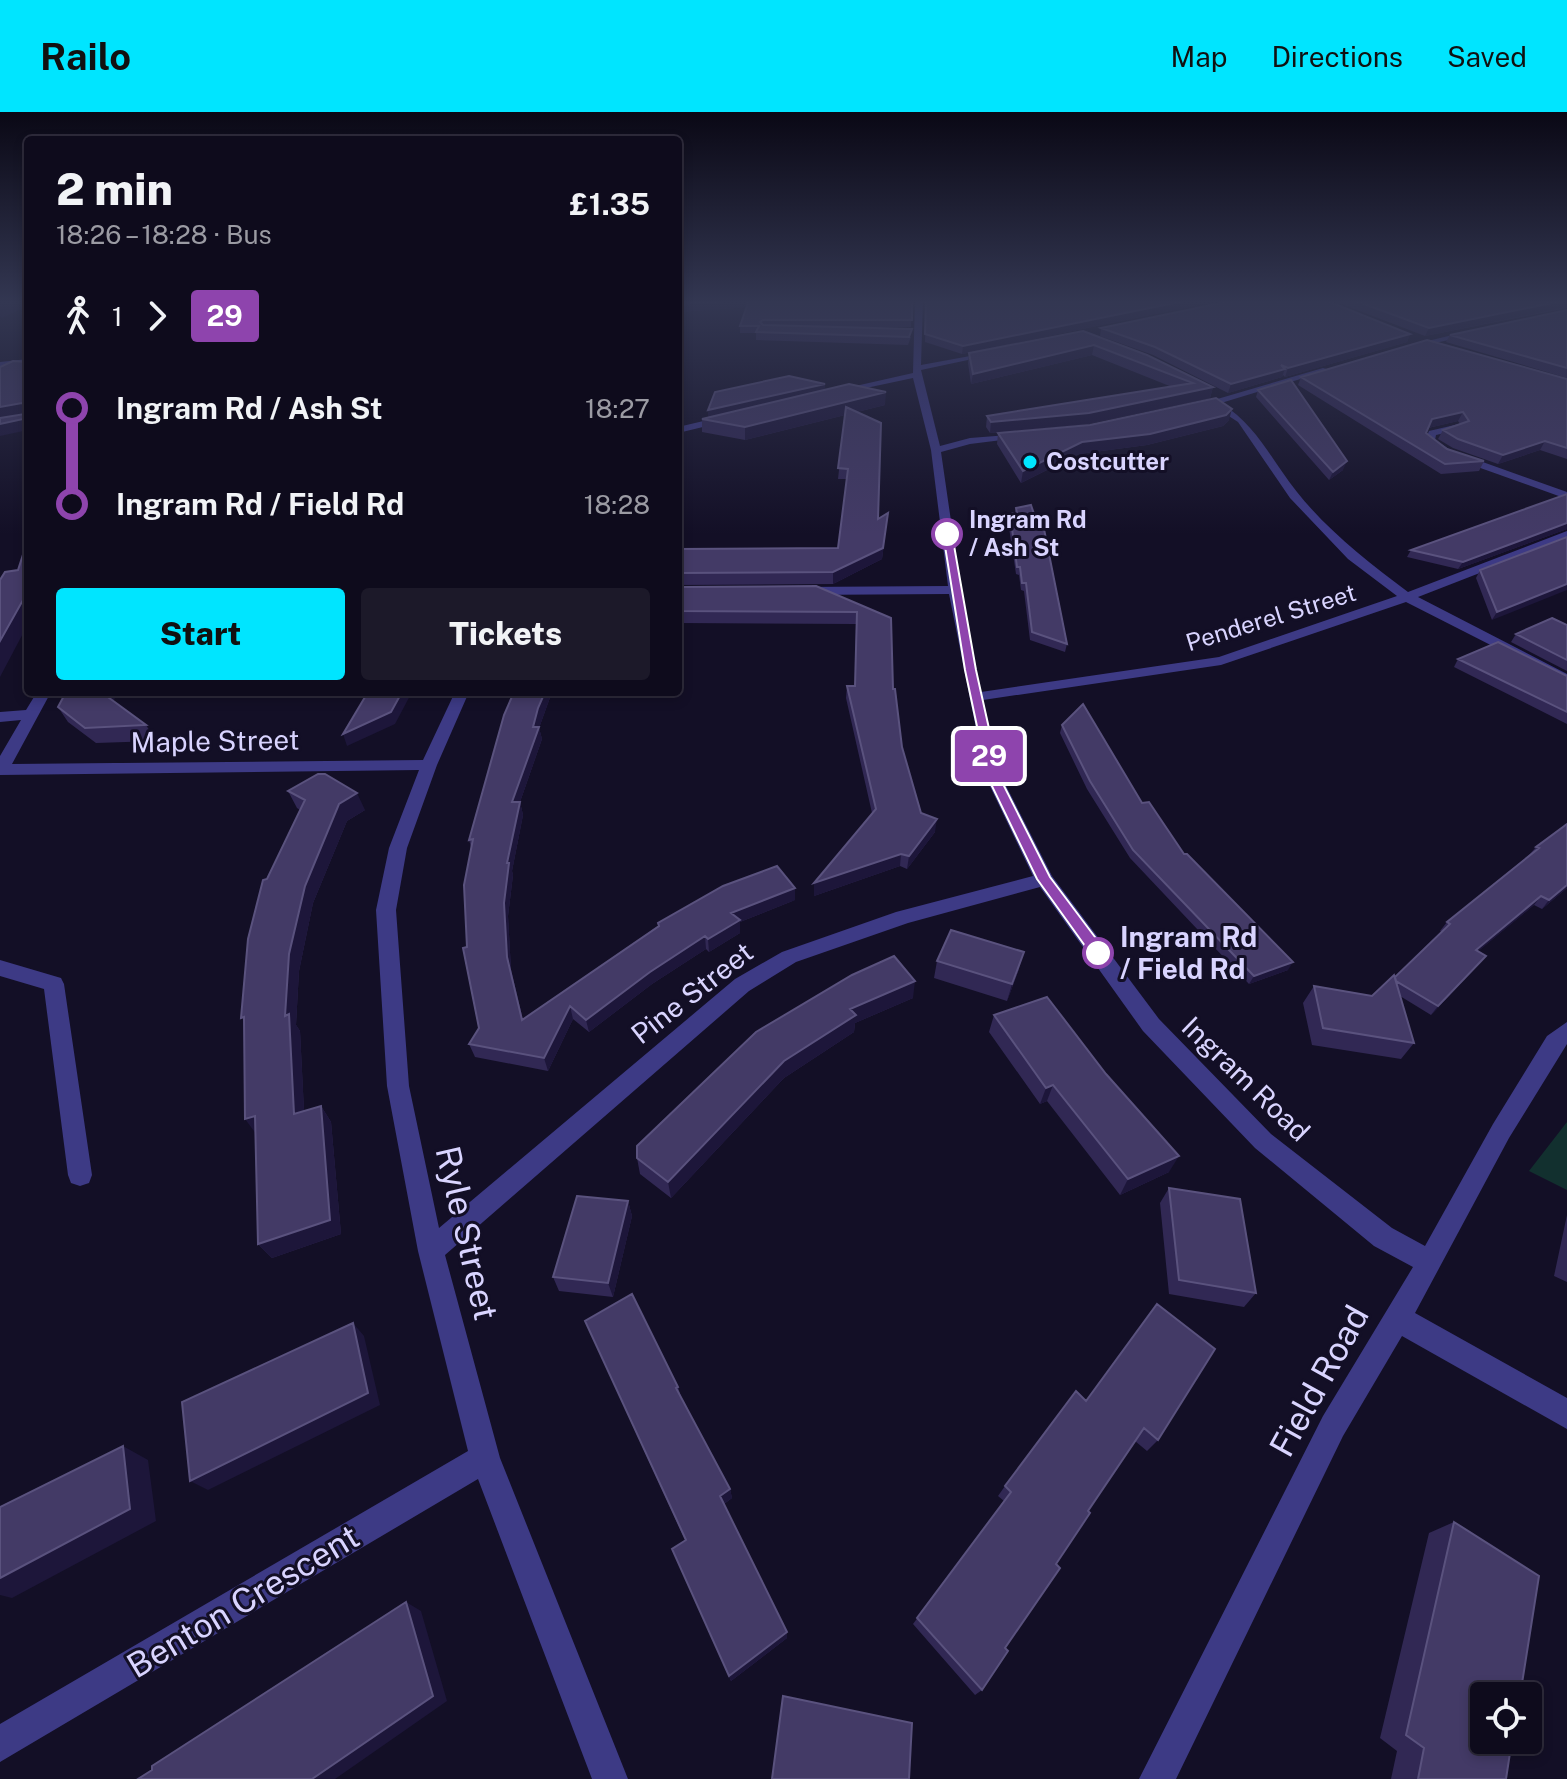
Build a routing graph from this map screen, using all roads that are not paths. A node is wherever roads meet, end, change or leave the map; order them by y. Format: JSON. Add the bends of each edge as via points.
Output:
{"nodes":[{"id":1,"x":893,"y":378,"type":"edge"},
{"id":2,"x":918,"y":378,"type":"edge"},
{"id":3,"x":1295,"y":378,"type":"edge"},
{"id":4,"x":823,"y":395,"type":"edge"},
{"id":5,"x":1218,"y":398,"type":"junction"},
{"id":6,"x":1187,"y":409,"type":"edge"},
{"id":7,"x":736,"y":416,"type":"edge"},
{"id":8,"x":1459,"y":427,"type":"edge"},
{"id":9,"x":682,"y":429,"type":"edge"},
{"id":10,"x":1034,"y":436,"type":"edge"},
{"id":11,"x":936,"y":450,"type":"junction"},
{"id":12,"x":1567,"y":496,"type":"edge"},
{"id":13,"x":1567,"y":535,"type":"edge"},
{"id":14,"x":955,"y":590,"type":"junction"},
{"id":15,"x":786,"y":591,"type":"edge"},
{"id":16,"x":1407,"y":597,"type":"junction"},
{"id":17,"x":1567,"y":680,"type":"edge"},
{"id":18,"x":42,"y":696,"type":"edge"},
{"id":19,"x":460,"y":696,"type":"edge"},
{"id":20,"x":975,"y":697,"type":"junction"},
{"id":21,"x":34,"y":714,"type":"junction"},
{"id":22,"x":0,"y":717,"type":"edge"},
{"id":23,"x":429,"y":765,"type":"junction"},
{"id":24,"x":0,"y":770,"type":"edge"},
{"id":25,"x":1044,"y":879,"type":"junction"},
{"id":26,"x":0,"y":968,"type":"edge"},
{"id":27,"x":1567,"y":1031,"type":"edge"},
{"id":28,"x":80,"y":1175,"type":"dead end"},
{"id":29,"x":431,"y":1251,"type":"junction"},
{"id":30,"x":1430,"y":1262,"type":"junction"},
{"id":31,"x":1398,"y":1318,"type":"junction"},
{"id":32,"x":1567,"y":1414,"type":"edge"},
{"id":33,"x":485,"y":1458,"type":"junction"},
{"id":34,"x":0,"y":1744,"type":"edge"},
{"id":35,"x":610,"y":1779,"type":"edge"},
{"id":36,"x":1157,"y":1779,"type":"edge"}],
"edges":[{"from":1,"to":4,"type":"street"},
{"from":2,"to":11,"type":"street","name":"Ingram Road"},
{"from":3,"to":5,"type":"street"},
{"from":5,"to":6,"type":"street"},
{"from":5,"to":16,"type":"street","via":[[1241,420],[1294,496],[1352,556]]},
{"from":7,"to":9,"type":"street"},
{"from":8,"to":12,"type":"street","via":[[1432,433],[1430,441],[1448,453]]},
{"from":10,"to":11,"type":"street","via":[[970,441]]},
{"from":11,"to":14,"type":"street","name":"Ingram Road"},
{"from":13,"to":16,"type":"street","name":"Penderel Street"},
{"from":14,"to":15,"type":"street"},
{"from":14,"to":20,"type":"street","name":"Ingram Road"},
{"from":16,"to":17,"type":"street"},
{"from":16,"to":20,"type":"street","name":"Penderel Street","via":[[1221,661]]},
{"from":18,"to":21,"type":"street"},
{"from":19,"to":23,"type":"street","name":"Ryle Street"},
{"from":20,"to":25,"type":"street","name":"Ingram Road","via":[[994,778]]},
{"from":21,"to":22,"type":"street"},
{"from":21,"to":24,"type":"street"},
{"from":23,"to":24,"type":"street","name":"Maple Street"},
{"from":23,"to":29,"type":"street","name":"Ryle Street","via":[[398,848],[386,910],[398,1086]]},
{"from":25,"to":29,"type":"street","name":"Pine Street","via":[[903,917],[789,957],[742,985]]},
{"from":25,"to":30,"type":"street","name":"Ingram Road","via":[[1151,1025],[1263,1141],[1383,1237]]},
{"from":26,"to":28,"type":"street","via":[[54,984]]},
{"from":27,"to":30,"type":"street","name":"Field Road","via":[[1501,1131]]},
{"from":29,"to":33,"type":"street","name":"Ryle Street"},
{"from":30,"to":31,"type":"street","name":"Field Road"},
{"from":31,"to":32,"type":"street"},
{"from":31,"to":36,"type":"street","name":"Field Road","via":[[1333,1426]]},
{"from":33,"to":34,"type":"street","name":"Benton Crescent"},
{"from":33,"to":35,"type":"street","name":"Ryle Street"}]}
